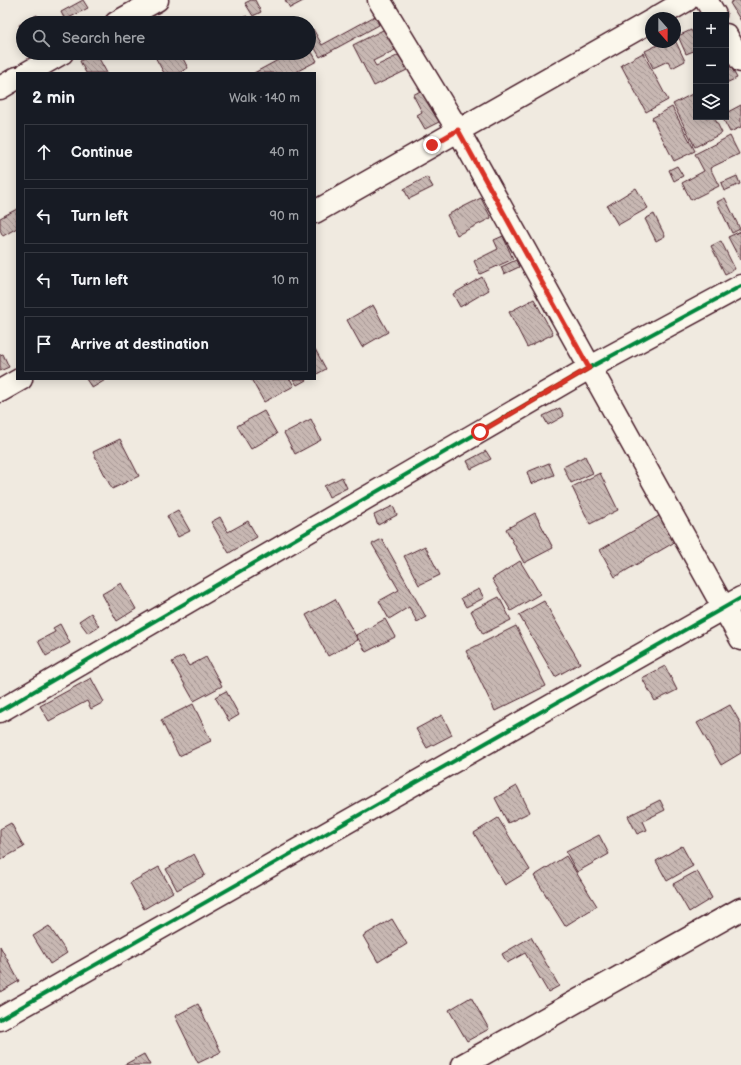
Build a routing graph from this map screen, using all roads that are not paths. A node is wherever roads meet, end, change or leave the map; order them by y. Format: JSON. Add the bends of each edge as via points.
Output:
{"nodes":[{"id":1,"x":157,"y":0,"type":"edge"},
{"id":2,"x":379,"y":0,"type":"edge"},
{"id":3,"x":687,"y":0,"type":"edge"},
{"id":4,"x":706,"y":0,"type":"edge"},
{"id":5,"x":666,"y":12,"type":"edge"},
{"id":6,"x":713,"y":12,"type":"edge"},
{"id":7,"x":128,"y":16,"type":"edge"},
{"id":8,"x":645,"y":24,"type":"edge"},
{"id":9,"x":729,"y":39,"type":"edge"},
{"id":10,"x":50,"y":60,"type":"edge"},
{"id":11,"x":741,"y":61,"type":"edge"},
{"id":12,"x":29,"y":72,"type":"edge"},
{"id":13,"x":16,"y":79,"type":"edge"},
{"id":14,"x":0,"y":88,"type":"edge"},
{"id":15,"x":458,"y":130,"type":"junction"},
{"id":16,"x":316,"y":211,"type":"edge"},
{"id":17,"x":741,"y":286,"type":"edge"},
{"id":18,"x":589,"y":368,"type":"junction"},
{"id":19,"x":19,"y":380,"type":"edge"},
{"id":20,"x":0,"y":391,"type":"edge"},
{"id":21,"x":732,"y":603,"type":"edge"},
{"id":22,"x":741,"y":639,"type":"edge"},
{"id":23,"x":0,"y":711,"type":"edge"},
{"id":24,"x":741,"y":909,"type":"edge"},
{"id":25,"x":0,"y":1019,"type":"edge"},
{"id":26,"x":463,"y":1065,"type":"edge"}],
"edges":[{"from":1,"to":7,"type":"street"},
{"from":2,"to":15,"type":"street"},
{"from":3,"to":5,"type":"street"},
{"from":4,"to":6,"type":"street"},
{"from":8,"to":15,"type":"street"},
{"from":9,"to":11,"type":"street"},
{"from":10,"to":12,"type":"street"},
{"from":13,"to":14,"type":"street"},
{"from":15,"to":16,"type":"street"},
{"from":15,"to":18,"type":"street"},
{"from":17,"to":18,"type":"street"},
{"from":18,"to":21,"type":"street"},
{"from":18,"to":23,"type":"street"},
{"from":19,"to":20,"type":"street"},
{"from":21,"to":22,"type":"street"},
{"from":21,"to":25,"type":"street"},
{"from":24,"to":26,"type":"street"}]}
